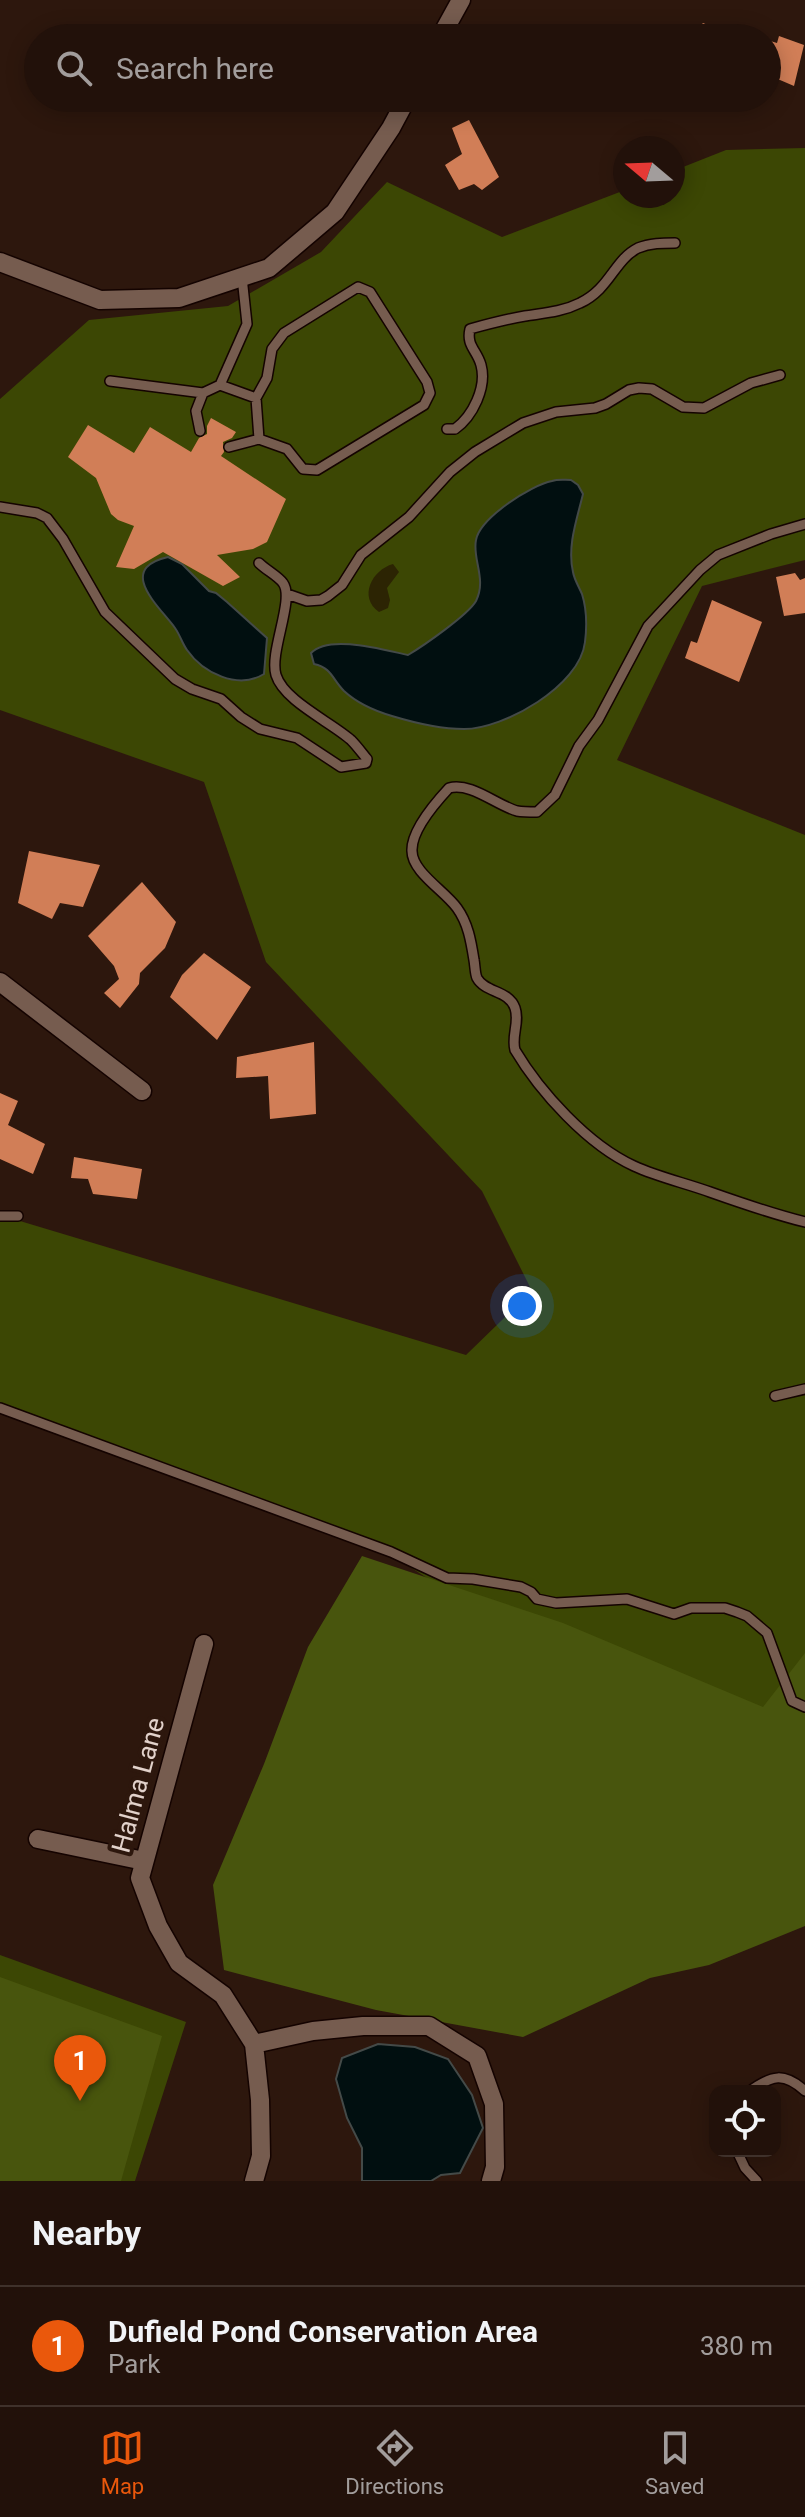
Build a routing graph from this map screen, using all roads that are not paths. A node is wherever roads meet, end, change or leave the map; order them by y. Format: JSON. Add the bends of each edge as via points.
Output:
{"nodes":[{"id":1,"x":461,"y":0,"type":"edge"},
{"id":2,"x":448,"y":24,"type":"edge"},
{"id":3,"x":400,"y":112,"type":"edge"},
{"id":4,"x":675,"y":243,"type":"dead end"},
{"id":5,"x":0,"y":262,"type":"edge"},
{"id":6,"x":242,"y":277,"type":"junction"},
{"id":7,"x":780,"y":375,"type":"dead end"},
{"id":8,"x":110,"y":381,"type":"dead end"},
{"id":9,"x":220,"y":385,"type":"junction"},
{"id":10,"x":203,"y":393,"type":"junction"},
{"id":11,"x":256,"y":398,"type":"junction"},
{"id":12,"x":447,"y":429,"type":"dead end"},
{"id":13,"x":200,"y":431,"type":"dead end"},
{"id":14,"x":259,"y":439,"type":"junction"},
{"id":15,"x":229,"y":447,"type":"dead end"},
{"id":16,"x":0,"y":507,"type":"edge"},
{"id":17,"x":805,"y":524,"type":"edge"},
{"id":18,"x":259,"y":563,"type":"dead end"},
{"id":19,"x":287,"y":594,"type":"junction"},
{"id":20,"x":0,"y":982,"type":"edge"},
{"id":21,"x":142,"y":1091,"type":"dead end"},
{"id":22,"x":0,"y":1216,"type":"edge"},
{"id":23,"x":18,"y":1216,"type":"dead end"},
{"id":24,"x":805,"y":1222,"type":"edge"},
{"id":25,"x":805,"y":1389,"type":"edge"},
{"id":26,"x":775,"y":1396,"type":"dead end"},
{"id":27,"x":0,"y":1408,"type":"edge"},
{"id":28,"x":204,"y":1644,"type":"dead end"},
{"id":29,"x":805,"y":1707,"type":"edge"},
{"id":30,"x":38,"y":1839,"type":"dead end"},
{"id":31,"x":144,"y":1861,"type":"junction"},
{"id":32,"x":254,"y":2044,"type":"junction"},
{"id":33,"x":758,"y":2085,"type":"edge"},
{"id":34,"x":805,"y":2091,"type":"edge"},
{"id":35,"x":740,"y":2157,"type":"edge"},
{"id":36,"x":254,"y":2181,"type":"edge"},
{"id":37,"x":491,"y":2181,"type":"edge"},
{"id":38,"x":757,"y":2181,"type":"edge"}],
"edges":[{"from":1,"to":2,"type":"street"},
{"from":3,"to":6,"type":"street","via":[[335,212],[269,268]]},
{"from":4,"to":12,"type":"lane","via":[[636,249],[599,291],[573,306],[470,329],[468,339],[483,379],[468,418]]},
{"from":5,"to":6,"type":"street","via":[[100,300],[179,298]]},
{"from":6,"to":9,"type":"lane","via":[[247,324]]},
{"from":7,"to":19,"type":"lane","via":[[751,383],[704,408],[683,407],[652,389],[639,388],[595,408],[556,412],[523,423],[450,472],[409,517],[361,555],[342,585],[328,596],[307,601]]},
{"from":8,"to":10,"type":"lane"},
{"from":9,"to":10,"type":"lane"},
{"from":9,"to":11,"type":"lane"},
{"from":10,"to":13,"type":"lane","via":[[196,411]]},
{"from":11,"to":14,"type":"lane"},
{"from":11,"to":14,"type":"lane","via":[[267,378],[272,349],[284,333],[358,287],[370,292],[430,393],[424,405],[317,470],[303,469],[287,449]]},
{"from":14,"to":15,"type":"lane"},
{"from":16,"to":19,"type":"lane","via":[[47,518],[105,612],[175,679],[221,699],[260,729],[297,738],[336,765],[366,763],[353,742],[298,701],[276,675]]},
{"from":17,"to":24,"type":"lane","via":[[718,555],[648,626],[555,795],[542,808],[516,811],[456,786],[449,788],[418,829],[411,853],[416,866],[464,920],[477,978],[514,1004],[515,1050],[565,1114],[634,1166]]},
{"from":18,"to":19,"type":"lane","via":[[283,583]]},
{"from":20,"to":21,"type":"street"},
{"from":22,"to":23,"type":"lane"},
{"from":25,"to":26,"type":"lane"},
{"from":27,"to":29,"type":"lane","via":[[391,1552],[447,1578],[521,1587],[537,1599],[556,1603],[627,1599],[674,1614],[691,1608],[737,1612],[767,1633],[792,1701]]},
{"from":28,"to":31,"type":"street","name":"Halma Lane"},
{"from":30,"to":31,"type":"street"},
{"from":31,"to":32,"type":"street","name":"Halma Lane","via":[[140,1878],[179,1963],[223,1995]]},
{"from":32,"to":36,"type":"street","via":[[261,2156]]},
{"from":32,"to":37,"type":"street","via":[[313,2031],[429,2026],[477,2056],[494,2104]]},
{"from":33,"to":34,"type":"lane","via":[[779,2077]]},
{"from":35,"to":38,"type":"lane"}]}
